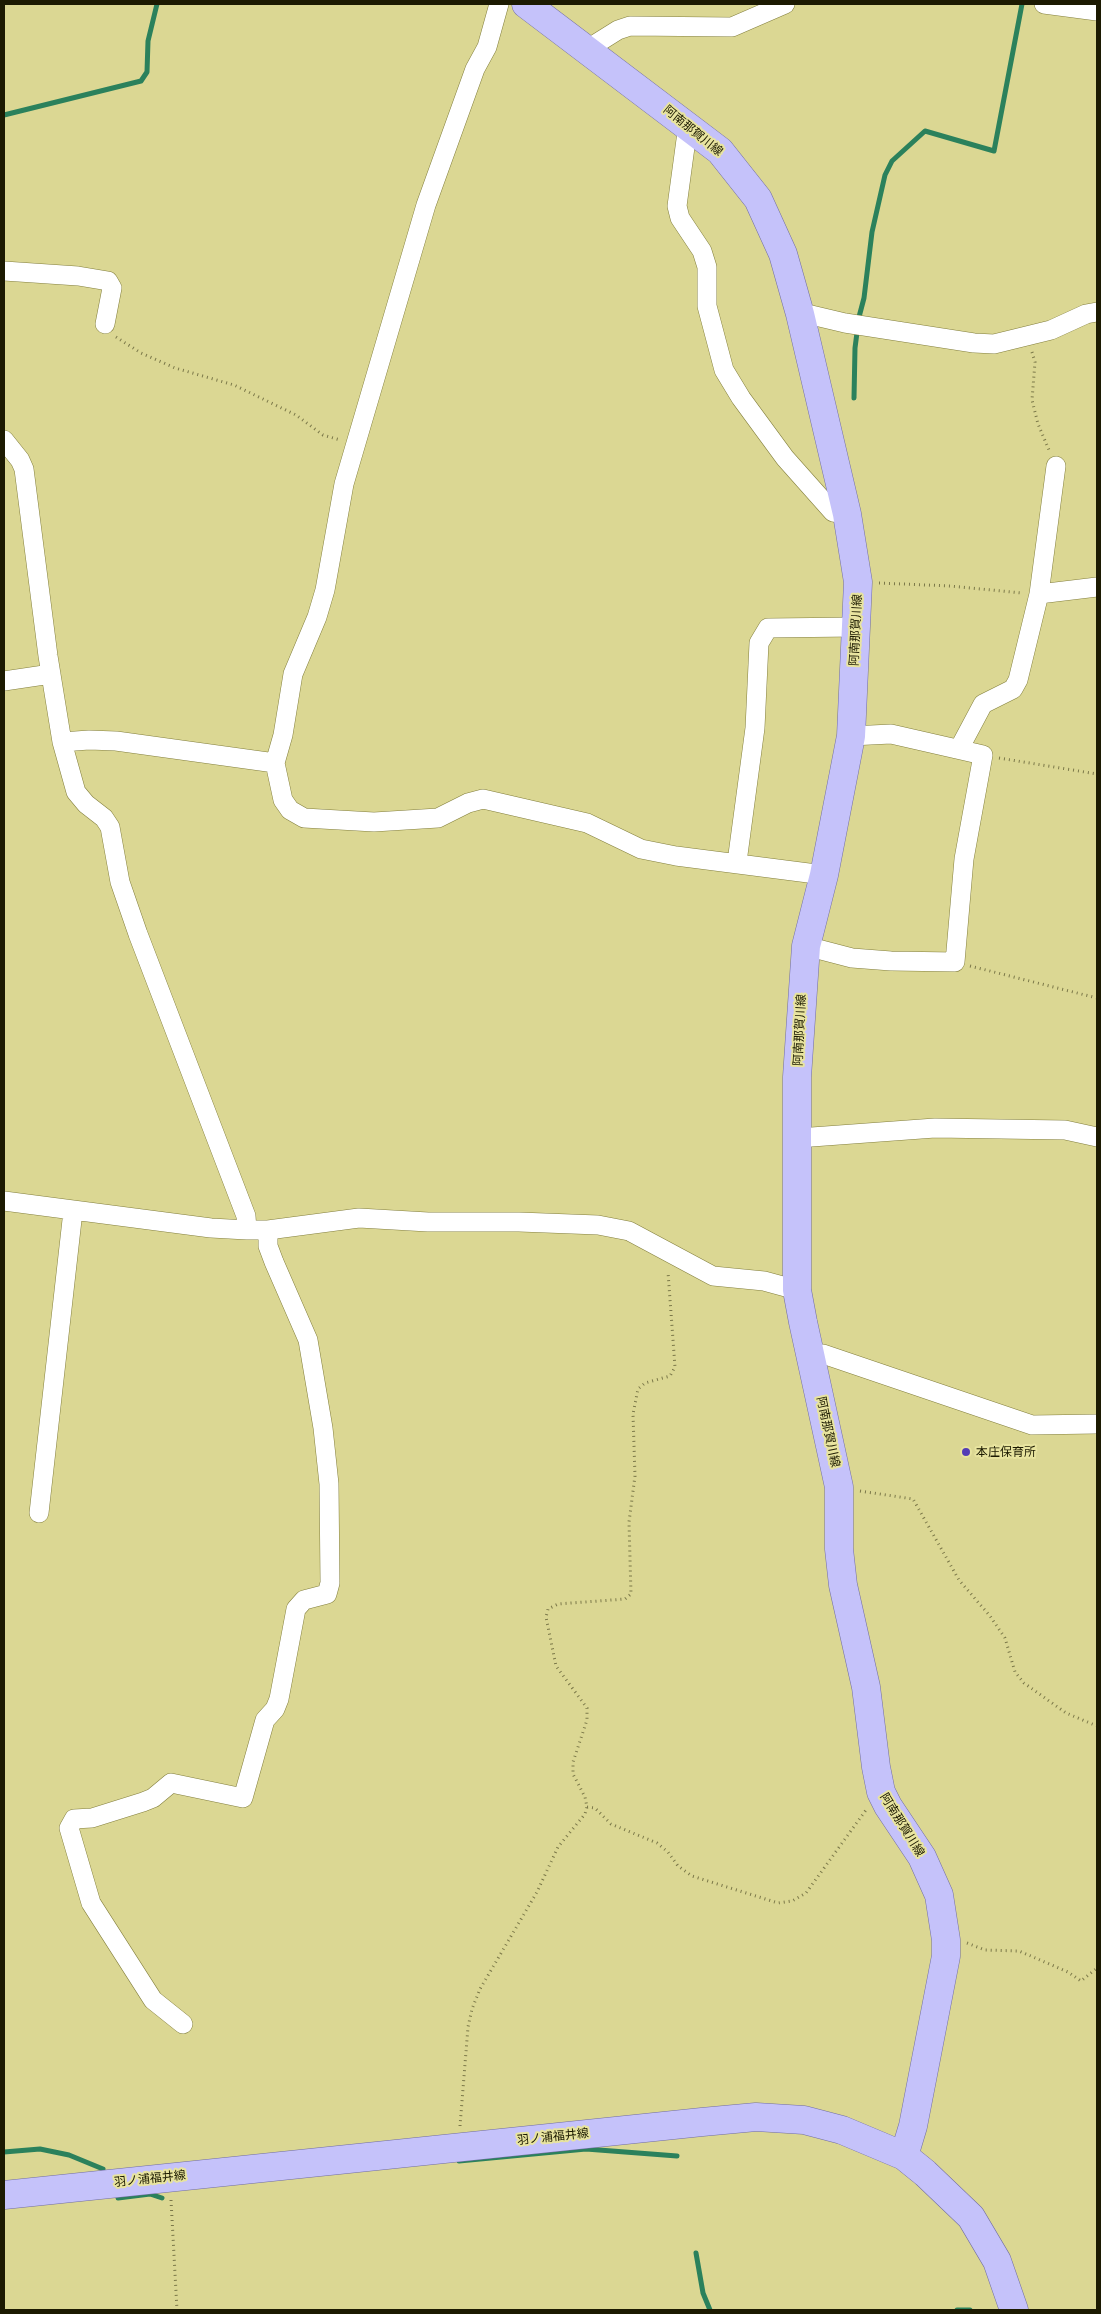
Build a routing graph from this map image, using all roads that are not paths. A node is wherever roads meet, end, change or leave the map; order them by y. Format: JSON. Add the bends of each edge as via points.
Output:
{"nodes":[{"id":1,"x":499,"y":4,"type":"edge"},
{"id":2,"x":526,"y":4,"type":"edge"},
{"id":3,"x":785,"y":4,"type":"edge"},
{"id":4,"x":1044,"y":4,"type":"edge"},
{"id":5,"x":1097,"y":11,"type":"edge"},
{"id":6,"x":586,"y":50,"type":"junction"},
{"id":7,"x":688,"y":125,"type":"junction"},
{"id":8,"x":4,"y":271,"type":"edge"},
{"id":9,"x":1097,"y":312,"type":"edge"},
{"id":10,"x":800,"y":314,"type":"junction"},
{"id":11,"x":105,"y":324,"type":"road end"},
{"id":12,"x":4,"y":440,"type":"edge"},
{"id":13,"x":1056,"y":466,"type":"road end"},
{"id":14,"x":847,"y":514,"type":"junction"},
{"id":15,"x":1097,"y":587,"type":"edge"},
{"id":16,"x":1039,"y":594,"type":"junction"},
{"id":17,"x":856,"y":627,"type":"junction"},
{"id":18,"x":51,"y":674,"type":"junction"},
{"id":19,"x":4,"y":681,"type":"edge"},
{"id":20,"x":851,"y":736,"type":"junction"},
{"id":21,"x":62,"y":742,"type":"junction"},
{"id":22,"x":959,"y":749,"type":"junction"},
{"id":23,"x":275,"y":763,"type":"junction"},
{"id":24,"x":737,"y":862,"type":"junction"},
{"id":25,"x":824,"y":875,"type":"junction"},
{"id":26,"x":806,"y":946,"type":"junction"},
{"id":27,"x":1097,"y":1137,"type":"edge"},
{"id":28,"x":798,"y":1138,"type":"junction"},
{"id":29,"x":4,"y":1201,"type":"edge"},
{"id":30,"x":73,"y":1211,"type":"junction"},
{"id":31,"x":246,"y":1230,"type":"junction"},
{"id":32,"x":268,"y":1230,"type":"junction"},
{"id":33,"x":798,"y":1290,"type":"junction"},
{"id":34,"x":811,"y":1357,"type":"junction"},
{"id":35,"x":1097,"y":1424,"type":"edge"},
{"id":36,"x":39,"y":1513,"type":"dead end"},
{"id":37,"x":183,"y":2024,"type":"dead end"},
{"id":38,"x":904,"y":2156,"type":"junction"},
{"id":39,"x":4,"y":2195,"type":"edge"},
{"id":40,"x":1014,"y":2310,"type":"edge"}],
"edges":[{"from":1,"to":23,"type":"street","via":[[487,47],[475,69],[426,205],[355,445],[344,484],[325,590],[292,674],[283,735]]},
{"from":2,"to":6,"type":"main road","name":"阿南那賀川線"},
{"from":3,"to":6,"type":"street","via":[[732,27],[630,26]]},
{"from":4,"to":5,"type":"street"},
{"from":6,"to":7,"type":"main road","name":"阿南那賀川線"},
{"from":7,"to":10,"type":"main road","name":"阿南那賀川線","via":[[720,151],[758,199],[784,254]]},
{"from":7,"to":14,"type":"street","via":[[677,206],[680,218],[702,251],[707,267],[707,306],[724,370],[785,458],[833,512]]},
{"from":8,"to":11,"type":"street","via":[[78,276],[108,282],[112,288]]},
{"from":9,"to":10,"type":"street","via":[[1051,330],[994,344]]},
{"from":10,"to":14,"type":"main road","name":"阿南那賀川線"},
{"from":12,"to":18,"type":"street","via":[[24,469]]},
{"from":13,"to":16,"type":"street"},
{"from":14,"to":17,"type":"main road","name":"阿南那賀川線","via":[[858,582]]},
{"from":15,"to":16,"type":"street"},
{"from":16,"to":22,"type":"street","via":[[1018,680],[1013,689],[983,704]]},
{"from":17,"to":20,"type":"main road","name":"阿南那賀川線"},
{"from":17,"to":24,"type":"street","via":[[768,628],[759,644],[755,728]]},
{"from":18,"to":19,"type":"street"},
{"from":18,"to":21,"type":"street"},
{"from":20,"to":22,"type":"street","via":[[891,734]]},
{"from":20,"to":25,"type":"main road","name":"阿南那賀川線"},
{"from":21,"to":23,"type":"street","via":[[116,741]]},
{"from":21,"to":31,"type":"street","via":[[76,792],[110,827],[120,882],[246,1216]]},
{"from":22,"to":26,"type":"street","via":[[983,755],[964,859],[955,962],[852,958]]},
{"from":23,"to":24,"type":"street","via":[[283,800],[290,810],[304,818],[374,822],[438,818],[483,799],[587,823],[641,849]]},
{"from":24,"to":25,"type":"street"},
{"from":25,"to":26,"type":"main road","name":"阿南那賀川線"},
{"from":26,"to":28,"type":"main road","name":"阿南那賀川線","via":[[797,1077]]},
{"from":27,"to":28,"type":"street","via":[[1066,1130],[935,1128]]},
{"from":28,"to":33,"type":"main road","name":"阿南那賀川線"},
{"from":29,"to":30,"type":"street"},
{"from":30,"to":31,"type":"street"},
{"from":30,"to":36,"type":"street"},
{"from":31,"to":32,"type":"street"},
{"from":32,"to":33,"type":"street","via":[[359,1218],[598,1225],[630,1231],[713,1276],[764,1281]]},
{"from":32,"to":37,"type":"street","via":[[268,1246],[308,1340],[323,1428],[329,1484],[330,1583],[327,1594],[304,1600],[296,1609],[279,1699],[265,1720],[244,1798],[170,1783],[153,1798],[92,1818],[74,1819],[69,1828],[91,1903],[153,2000]]},
{"from":33,"to":34,"type":"main road","name":"阿南那賀川線"},
{"from":34,"to":35,"type":"street","via":[[823,1354],[1032,1425]]},
{"from":34,"to":38,"type":"main road","name":"阿南那賀川線","via":[[839,1488],[839,1549],[843,1585],[866,1687],[881,1792],[926,1864],[939,1895],[946,1940],[946,1956],[913,2126]]},
{"from":38,"to":39,"type":"main road","name":"羽ノ浦福井線","via":[[842,2130],[804,2120],[756,2117]]},
{"from":38,"to":40,"type":"main road","name":"羽ノ浦福井線","via":[[971,2217],[997,2261]]}]}
